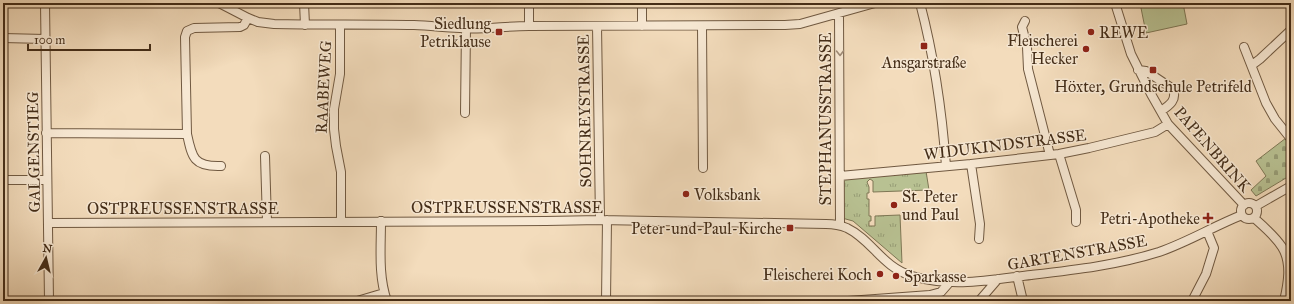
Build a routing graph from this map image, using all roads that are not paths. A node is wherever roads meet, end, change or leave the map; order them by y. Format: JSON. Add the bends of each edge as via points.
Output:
{"nodes":[{"id":1,"x":45,"y":3,"type":"edge"},
{"id":2,"x":219,"y":3,"type":"edge"},
{"id":3,"x":304,"y":3,"type":"edge"},
{"id":4,"x":528,"y":3,"type":"edge"},
{"id":5,"x":642,"y":3,"type":"edge"},
{"id":6,"x":875,"y":3,"type":"edge"},
{"id":7,"x":920,"y":3,"type":"edge"},
{"id":8,"x":1115,"y":3,"type":"edge"},
{"id":9,"x":839,"y":14,"type":"junction"},
{"id":10,"x":248,"y":18,"type":"junction"},
{"id":11,"x":1025,"y":21,"type":"dead end"},
{"id":12,"x":305,"y":25,"type":"junction"},
{"id":13,"x":340,"y":25,"type":"junction"},
{"id":14,"x":529,"y":26,"type":"junction"},
{"id":15,"x":597,"y":26,"type":"junction"},
{"id":16,"x":642,"y":26,"type":"junction"},
{"id":17,"x":702,"y":26,"type":"junction"},
{"id":18,"x":466,"y":27,"type":"junction"},
{"id":19,"x":1291,"y":30,"type":"edge"},
{"id":20,"x":3,"y":38,"type":"edge"},
{"id":21,"x":45,"y":39,"type":"junction"},
{"id":22,"x":1244,"y":47,"type":"dead end"},
{"id":23,"x":1252,"y":65,"type":"junction"},
{"id":24,"x":1138,"y":70,"type":"junction"},
{"id":25,"x":1161,"y":111,"type":"junction"},
{"id":26,"x":465,"y":113,"type":"dead end"},
{"id":27,"x":1168,"y":124,"type":"junction"},
{"id":28,"x":46,"y":133,"type":"junction"},
{"id":29,"x":187,"y":134,"type":"junction"},
{"id":30,"x":1291,"y":139,"type":"edge"},
{"id":31,"x":1050,"y":154,"type":"junction"},
{"id":32,"x":1059,"y":154,"type":"junction"},
{"id":33,"x":265,"y":156,"type":"dead end"},
{"id":34,"x":971,"y":164,"type":"junction"},
{"id":35,"x":221,"y":166,"type":"dead end"},
{"id":36,"x":946,"y":166,"type":"junction"},
{"id":37,"x":703,"y":168,"type":"dead end"},
{"id":38,"x":840,"y":176,"type":"junction"},
{"id":39,"x":3,"y":180,"type":"edge"},
{"id":40,"x":47,"y":180,"type":"junction"},
{"id":41,"x":1291,"y":186,"type":"edge"},
{"id":42,"x":1244,"y":205,"type":"junction"},
{"id":43,"x":1256,"y":206,"type":"junction"},
{"id":44,"x":1242,"y":215,"type":"junction"},
{"id":45,"x":1254,"y":218,"type":"junction"},
{"id":46,"x":604,"y":220,"type":"junction"},
{"id":47,"x":342,"y":221,"type":"junction"},
{"id":48,"x":267,"y":222,"type":"junction"},
{"id":49,"x":381,"y":222,"type":"junction"},
{"id":50,"x":1076,"y":222,"type":"dead end"},
{"id":51,"x":49,"y":223,"type":"junction"},
{"id":52,"x":840,"y":225,"type":"junction"},
{"id":53,"x":1207,"y":231,"type":"junction"},
{"id":54,"x":979,"y":239,"type":"dead end"},
{"id":55,"x":1017,"y":276,"type":"junction"},
{"id":56,"x":998,"y":279,"type":"junction"},
{"id":57,"x":948,"y":283,"type":"junction"},
{"id":58,"x":385,"y":297,"type":"edge"},
{"id":59,"x":49,"y":301,"type":"edge"},
{"id":60,"x":357,"y":301,"type":"edge"},
{"id":61,"x":606,"y":301,"type":"edge"},
{"id":62,"x":848,"y":301,"type":"edge"},
{"id":63,"x":979,"y":301,"type":"edge"},
{"id":64,"x":1023,"y":301,"type":"edge"},
{"id":65,"x":1192,"y":301,"type":"edge"},
{"id":66,"x":1284,"y":301,"type":"edge"}],
"edges":[{"from":1,"to":21,"type":"street","name":"GALGENSTIEG"},
{"from":2,"to":10,"type":"street"},
{"from":3,"to":12,"type":"street"},
{"from":4,"to":14,"type":"street"},
{"from":5,"to":16,"type":"street"},
{"from":6,"to":9,"type":"street"},
{"from":7,"to":36,"type":"street","via":[[927,29],[942,120]]},
{"from":8,"to":24,"type":"street","name":"PAPENBRINK","via":[[1122,30]]},
{"from":9,"to":17,"type":"street","via":[[785,26]]},
{"from":9,"to":38,"type":"street","name":"STEPHANUSSTRASSE","one_way":true},
{"from":10,"to":12,"type":"street","via":[[274,24]]},
{"from":10,"to":29,"type":"street","via":[[240,27],[194,28],[187,31]]},
{"from":11,"to":31,"type":"street","via":[[1022,26],[1027,47],[1028,69]]},
{"from":12,"to":13,"type":"street"},
{"from":13,"to":18,"type":"street"},
{"from":13,"to":47,"type":"street","name":"RAABEWEG","via":[[340,74],[334,109],[334,129],[341,172]]},
{"from":14,"to":15,"type":"street"},
{"from":14,"to":18,"type":"street"},
{"from":15,"to":16,"type":"street"},
{"from":15,"to":46,"type":"street","name":"SOHNREYSTRASSE"},
{"from":16,"to":17,"type":"street"},
{"from":17,"to":37,"type":"street"},
{"from":18,"to":26,"type":"street"},
{"from":19,"to":23,"type":"street"},
{"from":20,"to":21,"type":"street"},
{"from":21,"to":28,"type":"street","name":"GALGENSTIEG"},
{"from":22,"to":23,"type":"street"},
{"from":23,"to":30,"type":"street","via":[[1266,103]]},
{"from":24,"to":25,"type":"street","name":"PAPENBRINK"},
{"from":24,"to":25,"type":"street","name":"PAPENBRINK","via":[[1146,71],[1173,89],[1173,102]]},
{"from":25,"to":27,"type":"street","name":"PAPENBRINK"},
{"from":27,"to":32,"type":"street","name":"WIDUKINDSTRASSE","via":[[1156,132]]},
{"from":27,"to":42,"type":"street","name":"PAPENBRINK"},
{"from":28,"to":29,"type":"street"},
{"from":28,"to":40,"type":"street","name":"GALGENSTIEG"},
{"from":29,"to":35,"type":"street","via":[[196,160],[202,165]]},
{"from":31,"to":32,"type":"street","name":"WIDUKINDSTRASSE"},
{"from":31,"to":34,"type":"street","name":"WIDUKINDSTRASSE"},
{"from":32,"to":50,"type":"street","via":[[1076,210]]},
{"from":33,"to":48,"type":"street"},
{"from":34,"to":36,"type":"street","name":"WIDUKINDSTRASSE"},
{"from":34,"to":54,"type":"street","via":[[980,224]]},
{"from":36,"to":38,"type":"street","name":"WIDUKINDSTRASSE"},
{"from":38,"to":52,"type":"street","name":"STEPHANUSSTRASSE"},
{"from":39,"to":40,"type":"street"},
{"from":40,"to":51,"type":"street","name":"GALGENSTIEG"},
{"from":41,"to":43,"type":"street"},
{"from":42,"to":43,"type":"street"},
{"from":42,"to":44,"type":"street"},
{"from":43,"to":45,"type":"street"},
{"from":44,"to":45,"type":"street","via":[[1247,219]]},
{"from":44,"to":53,"type":"street","name":"GARTENSTRASSE"},
{"from":45,"to":66,"type":"street","via":[[1282,247],[1287,260]]},
{"from":46,"to":49,"type":"street","name":"OSTPREUSSENSTRASSE"},
{"from":46,"to":52,"type":"street","name":"OSTPREUSSENSTRASSE"},
{"from":46,"to":61,"type":"street","name":"SOHNREYSTRASSE"},
{"from":47,"to":48,"type":"street","name":"OSTPREUSSENSTRASSE"},
{"from":47,"to":49,"type":"street","name":"OSTPREUSSENSTRASSE"},
{"from":48,"to":51,"type":"street","name":"OSTPREUSSENSTRASSE"},
{"from":49,"to":58,"type":"street","via":[[381,271]]},
{"from":51,"to":59,"type":"street","name":"GALGENSTIEG"},
{"from":52,"to":57,"type":"street","name":"OSTPREUSSENSTRASSE","via":[[855,233],[898,271]]},
{"from":53,"to":55,"type":"street","name":"GARTENSTRASSE","via":[[1178,245],[1136,259]]},
{"from":53,"to":65,"type":"street","via":[[1214,248],[1206,274]]},
{"from":55,"to":56,"type":"street","name":"GARTENSTRASSE"},
{"from":55,"to":64,"type":"street"},
{"from":56,"to":57,"type":"street","name":"GARTENSTRASSE"},
{"from":56,"to":63,"type":"street"},
{"from":57,"to":62,"type":"street","via":[[941,292],[930,295]]},
{"from":58,"to":60,"type":"street"}]}
